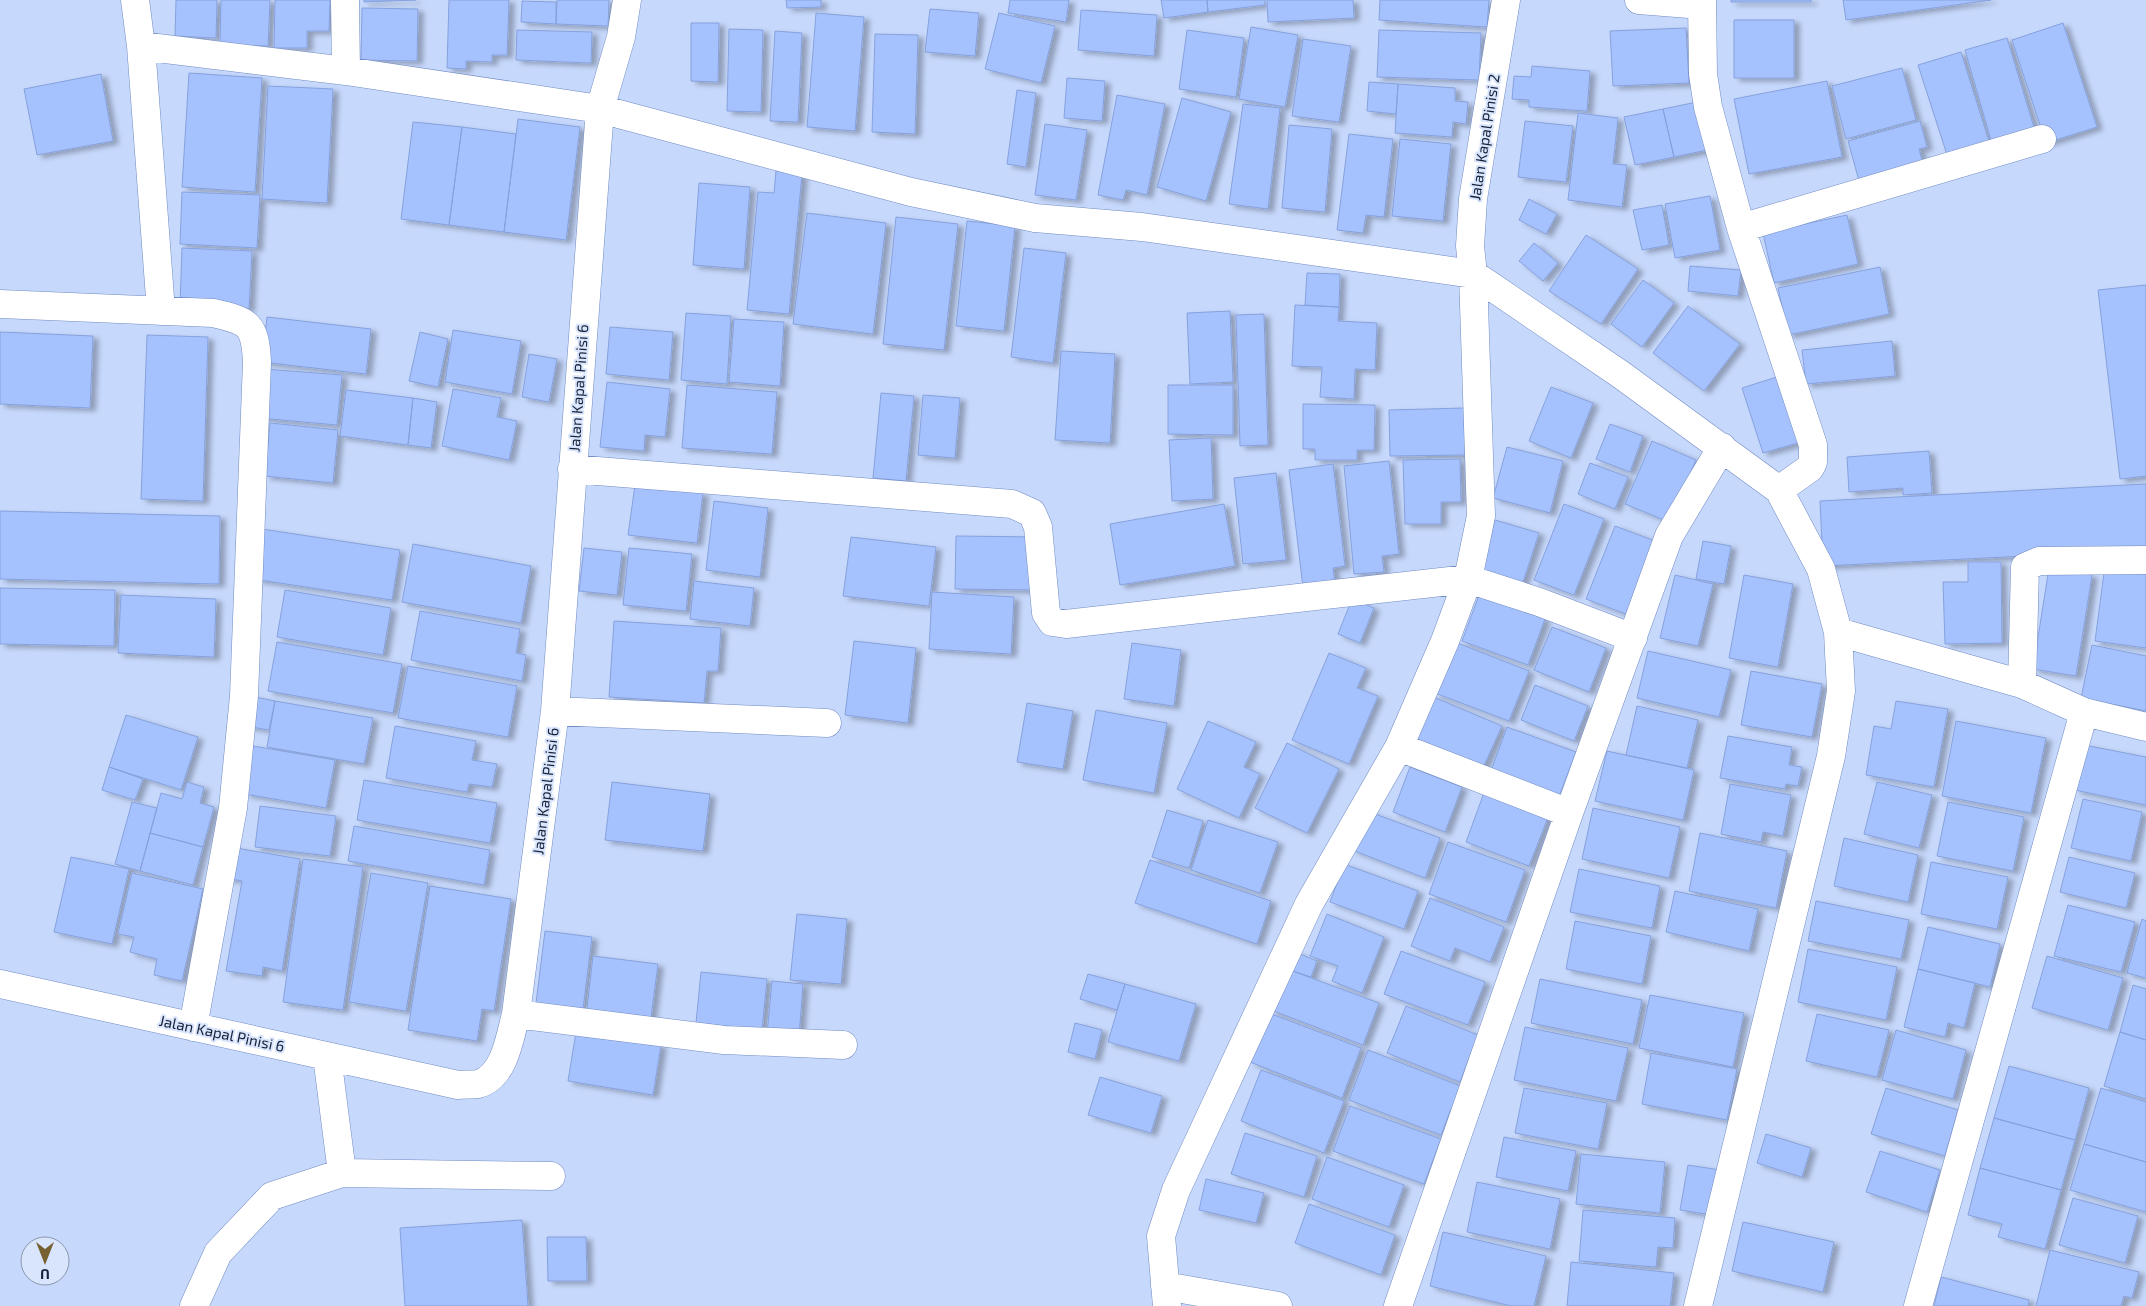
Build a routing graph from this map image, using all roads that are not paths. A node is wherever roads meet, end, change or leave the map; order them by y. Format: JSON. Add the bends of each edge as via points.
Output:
{"nodes":[{"id":1,"x":135,"y":0,"type":"edge"},
{"id":2,"x":345,"y":0,"type":"edge"},
{"id":3,"x":627,"y":0,"type":"edge"},
{"id":4,"x":1506,"y":0,"type":"edge"},
{"id":5,"x":1639,"y":0,"type":"edge"},
{"id":6,"x":1702,"y":2,"type":"edge"},
{"id":7,"x":141,"y":46,"type":"junction"},
{"id":8,"x":346,"y":71,"type":"junction"},
{"id":9,"x":600,"y":109,"type":"junction"},
{"id":10,"x":2042,"y":139,"type":"dead end"},
{"id":11,"x":1741,"y":228,"type":"junction"},
{"id":12,"x":1473,"y":274,"type":"junction"},
{"id":13,"x":0,"y":304,"type":"edge"},
{"id":14,"x":161,"y":311,"type":"junction"},
{"id":15,"x":1722,"y":447,"type":"junction"},
{"id":16,"x":572,"y":469,"type":"junction"},
{"id":17,"x":1779,"y":490,"type":"junction"},
{"id":18,"x":2146,"y":560,"type":"edge"},
{"id":19,"x":1468,"y":579,"type":"junction"},
{"id":20,"x":1838,"y":632,"type":"junction"},
{"id":21,"x":1633,"y":638,"type":"junction"},
{"id":22,"x":2022,"y":684,"type":"junction"},
{"id":23,"x":555,"y":711,"type":"junction"},
{"id":24,"x":2084,"y":712,"type":"junction"},
{"id":25,"x":827,"y":722,"type":"dead end"},
{"id":26,"x":2146,"y":727,"type":"edge"},
{"id":27,"x":1400,"y":747,"type":"junction"},
{"id":28,"x":1569,"y":813,"type":"junction"},
{"id":29,"x":0,"y":984,"type":"edge"},
{"id":30,"x":516,"y":1014,"type":"junction"},
{"id":31,"x":192,"y":1027,"type":"junction"},
{"id":32,"x":843,"y":1045,"type":"dead end"},
{"id":33,"x":327,"y":1056,"type":"junction"},
{"id":34,"x":342,"y":1173,"type":"junction"},
{"id":35,"x":551,"y":1176,"type":"dead end"},
{"id":36,"x":1166,"y":1296,"type":"edge"},
{"id":37,"x":194,"y":1306,"type":"edge"},
{"id":38,"x":1278,"y":1306,"type":"edge"},
{"id":39,"x":1398,"y":1306,"type":"edge"},
{"id":40,"x":1698,"y":1306,"type":"edge"},
{"id":41,"x":1918,"y":1306,"type":"edge"}],
"edges":[{"from":1,"to":7,"type":"street"},
{"from":2,"to":8,"type":"street"},
{"from":3,"to":9,"type":"street","name":"Jalan Kapal Pinisi 6","via":[[621,37]]},
{"from":4,"to":12,"type":"street","name":"Jalan Kapal Pinisi 2","via":[[1474,199],[1470,246]]},
{"from":5,"to":6,"type":"street"},
{"from":6,"to":11,"type":"street","via":[[1703,74],[1708,107]]},
{"from":7,"to":8,"type":"street"},
{"from":7,"to":14,"type":"street"},
{"from":8,"to":9,"type":"street"},
{"from":9,"to":12,"type":"street","via":[[911,192],[1035,218],[1142,226]]},
{"from":9,"to":16,"type":"street","name":"Jalan Kapal Pinisi 6"},
{"from":10,"to":11,"type":"street"},
{"from":11,"to":17,"type":"street","via":[[1814,445],[1810,468]]},
{"from":12,"to":15,"type":"street"},
{"from":12,"to":19,"type":"street","name":"Jalan Kapal Pinisi 2","via":[[1481,516]]},
{"from":13,"to":14,"type":"street"},
{"from":14,"to":31,"type":"street","via":[[213,313],[250,326],[256,340],[257,362],[244,696],[236,780]]},
{"from":15,"to":17,"type":"street"},
{"from":15,"to":21,"type":"street","via":[[1669,536]]},
{"from":16,"to":19,"type":"street","via":[[1012,504],[1032,513],[1038,527],[1046,613],[1052,622],[1066,624]]},
{"from":16,"to":23,"type":"street","name":"Jalan Kapal Pinisi 6"},
{"from":17,"to":20,"type":"street","via":[[1821,569]]},
{"from":18,"to":22,"type":"street","via":[[2039,561],[2026,567]]},
{"from":19,"to":21,"type":"street"},
{"from":19,"to":27,"type":"street","name":"Jalan Kapal Pinisi 2"},
{"from":20,"to":22,"type":"street"},
{"from":20,"to":40,"type":"street","via":[[1841,691],[1831,756]]},
{"from":21,"to":28,"type":"street"},
{"from":22,"to":24,"type":"street"},
{"from":23,"to":25,"type":"street"},
{"from":23,"to":30,"type":"street","name":"Jalan Kapal Pinisi 6"},
{"from":24,"to":26,"type":"street"},
{"from":24,"to":41,"type":"street"},
{"from":27,"to":28,"type":"street"},
{"from":27,"to":36,"type":"street","name":"Jalan Kapal Pinisi 2","via":[[1309,904],[1176,1190],[1161,1236]]},
{"from":28,"to":39,"type":"street"},
{"from":29,"to":31,"type":"street","name":"Jalan Kapal Pinisi 6"},
{"from":30,"to":32,"type":"street","via":[[724,1040]]},
{"from":30,"to":33,"type":"street","name":"Jalan Kapal Pinisi 6","via":[[504,1057],[494,1074],[478,1084],[458,1084]]},
{"from":31,"to":33,"type":"street","name":"Jalan Kapal Pinisi 6"},
{"from":33,"to":34,"type":"street"},
{"from":34,"to":35,"type":"street"},
{"from":34,"to":37,"type":"street","via":[[272,1196],[218,1253]]},
{"from":36,"to":38,"type":"street"}]}
